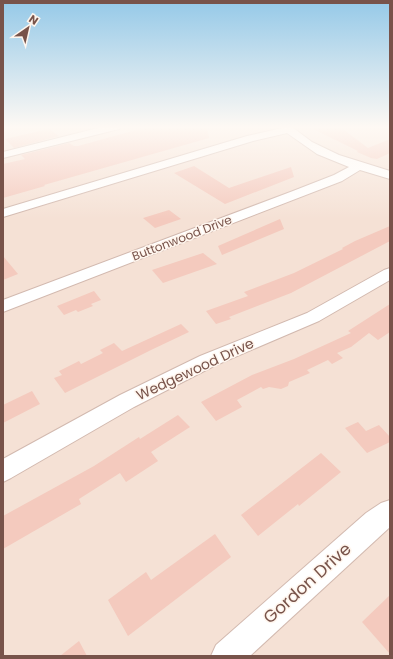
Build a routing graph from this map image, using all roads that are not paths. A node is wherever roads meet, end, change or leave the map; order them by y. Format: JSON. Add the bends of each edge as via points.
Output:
{"nodes":[{"id":1,"x":186,"y":158,"type":"edge"},
{"id":2,"x":340,"y":158,"type":"edge"},
{"id":3,"x":359,"y":166,"type":"junction"},
{"id":4,"x":388,"y":173,"type":"edge"},
{"id":5,"x":3,"y":213,"type":"edge"},
{"id":6,"x":390,"y":273,"type":"edge"},
{"id":7,"x":3,"y":306,"type":"edge"},
{"id":8,"x":3,"y":471,"type":"edge"},
{"id":9,"x":390,"y":512,"type":"edge"},
{"id":10,"x":227,"y":656,"type":"edge"}],
"edges":[{"from":1,"to":5,"type":"street"},
{"from":2,"to":3,"type":"street"},
{"from":3,"to":4,"type":"street"},
{"from":3,"to":7,"type":"street","name":"Buttonwood Drive","via":[[338,178]]},
{"from":6,"to":8,"type":"street","name":"Wedgewood Drive","via":[[313,317],[208,361],[127,401]]},
{"from":9,"to":10,"type":"street","name":"Gordon Drive","via":[[374,522]]}]}
